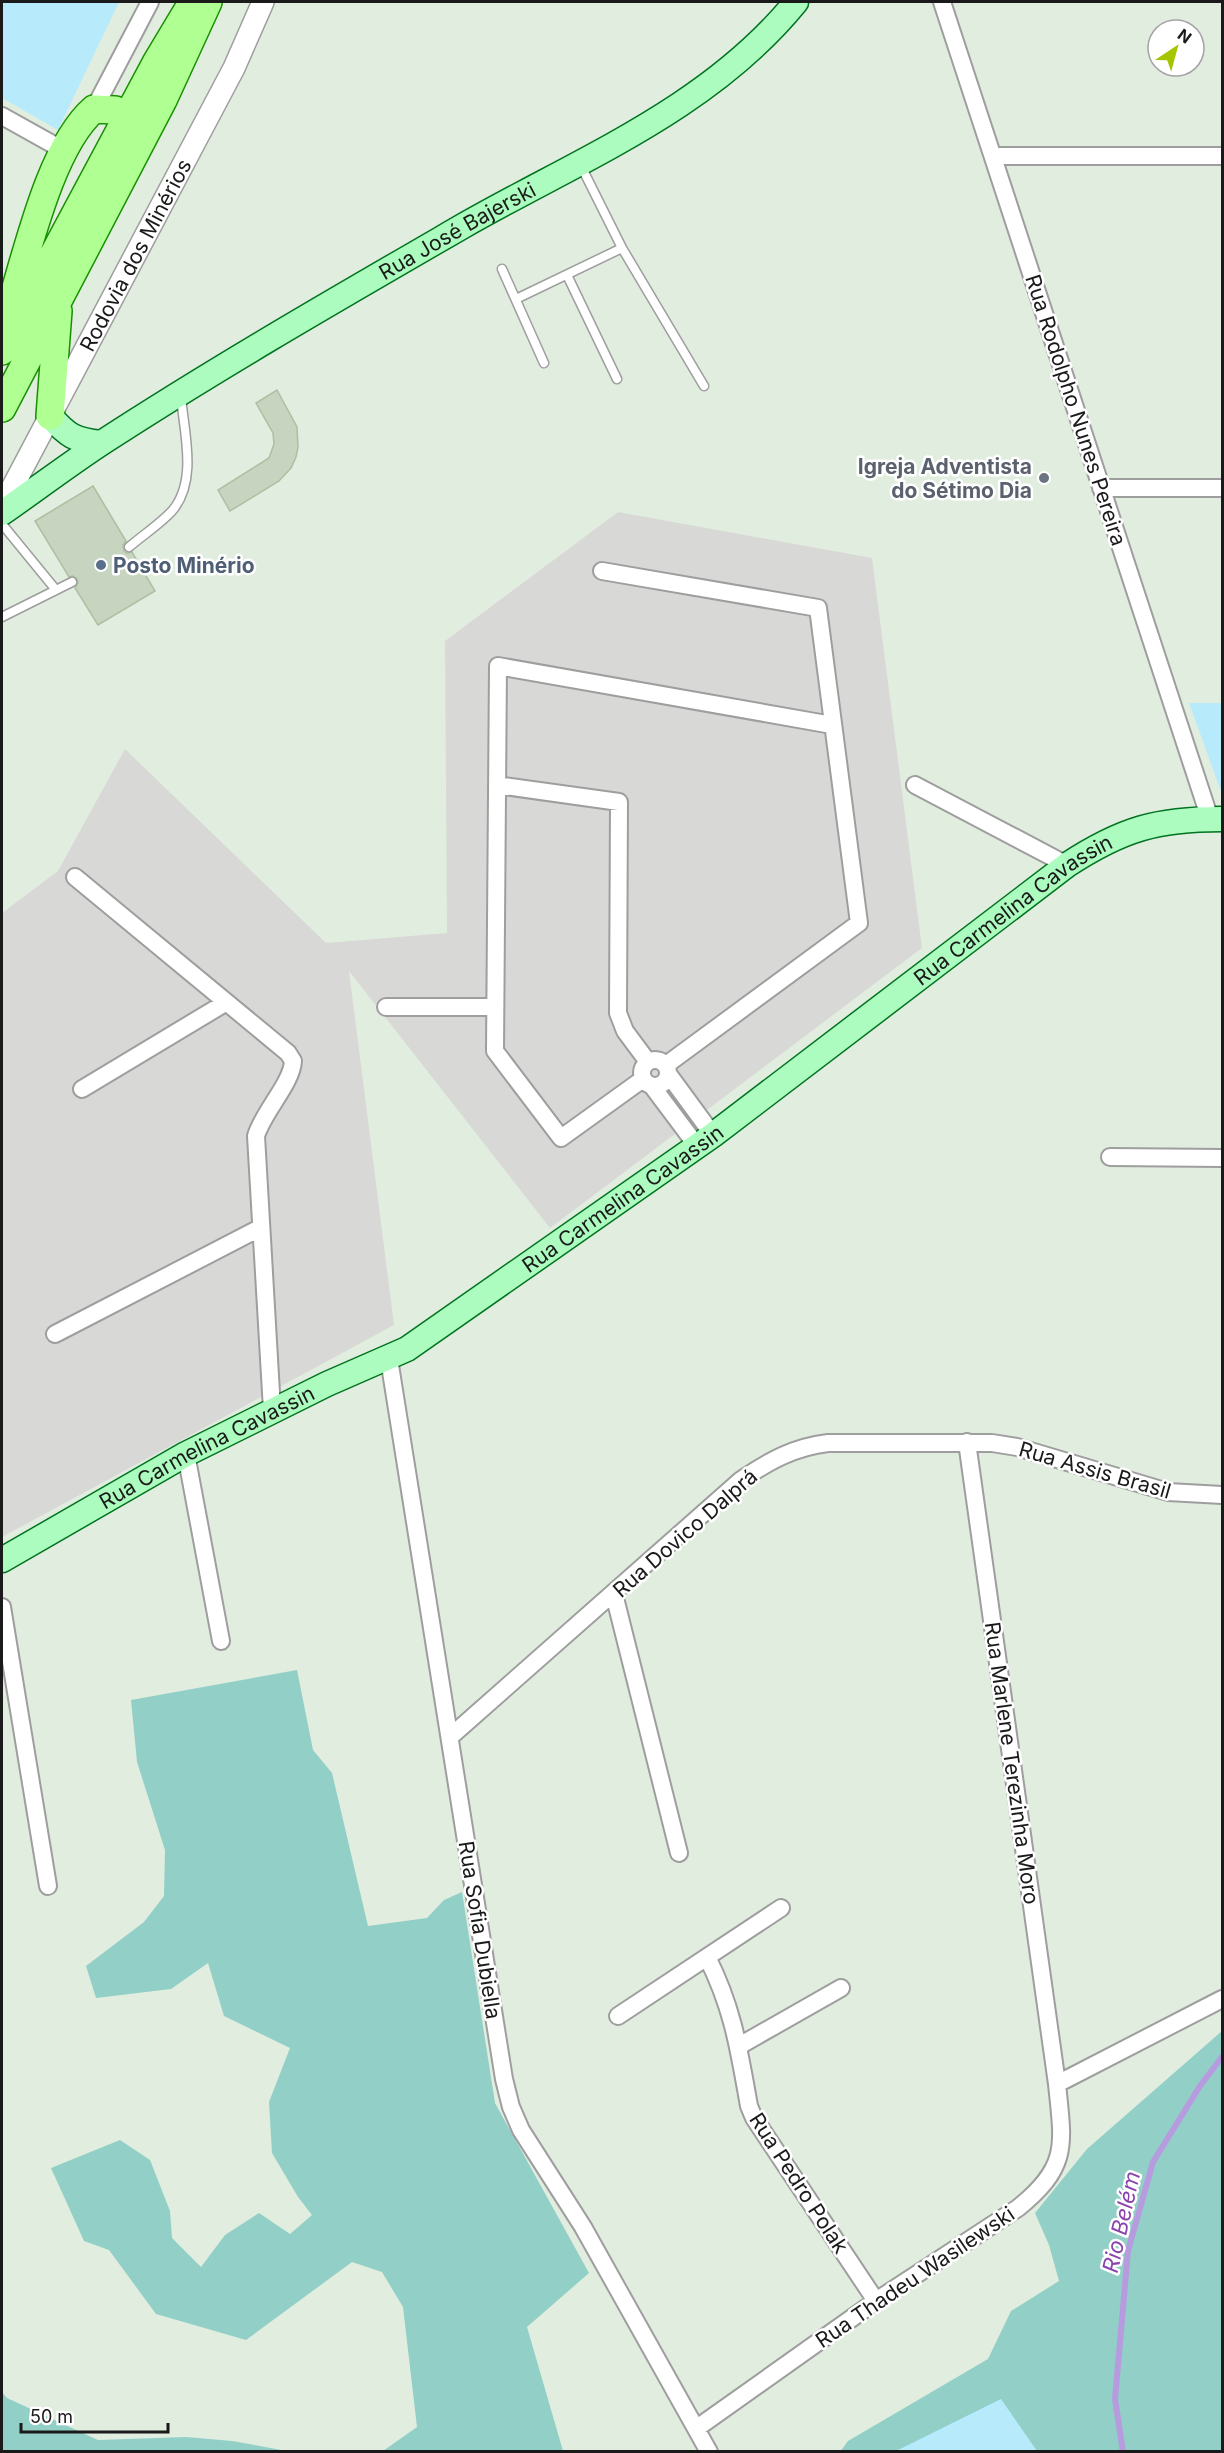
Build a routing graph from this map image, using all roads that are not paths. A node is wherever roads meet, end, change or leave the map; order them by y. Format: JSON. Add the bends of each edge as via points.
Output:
{"nodes":[{"id":1,"x":150,"y":2,"type":"edge"},
{"id":2,"x":193,"y":2,"type":"edge"},
{"id":3,"x":208,"y":2,"type":"edge"},
{"id":4,"x":263,"y":2,"type":"edge"},
{"id":5,"x":796,"y":2,"type":"edge"},
{"id":6,"x":942,"y":2,"type":"edge"},
{"id":7,"x":156,"y":63,"type":"junction"},
{"id":8,"x":94,"y":109,"type":"junction"},
{"id":9,"x":129,"y":115,"type":"junction"},
{"id":10,"x":2,"y":116,"type":"edge"},
{"id":11,"x":139,"y":149,"type":"junction"},
{"id":12,"x":63,"y":150,"type":"junction"},
{"id":13,"x":993,"y":156,"type":"junction"},
{"id":14,"x":1222,"y":156,"type":"edge"},
{"id":15,"x":579,"y":164,"type":"junction"},
{"id":16,"x":88,"y":190,"type":"junction"},
{"id":17,"x":622,"y":248,"type":"junction"},
{"id":18,"x":502,"y":269,"type":"dead end"},
{"id":19,"x":567,"y":275,"type":"junction"},
{"id":20,"x":59,"y":297,"type":"junction"},
{"id":21,"x":516,"y":299,"type":"junction"},
{"id":22,"x":2,"y":334,"type":"edge"},
{"id":23,"x":2,"y":351,"type":"edge"},
{"id":24,"x":544,"y":363,"type":"dead end"},
{"id":25,"x":617,"y":379,"type":"dead end"},
{"id":26,"x":704,"y":386,"type":"dead end"},
{"id":27,"x":180,"y":393,"type":"junction"},
{"id":28,"x":2,"y":408,"type":"edge"},
{"id":29,"x":50,"y":416,"type":"junction"},
{"id":30,"x":101,"y":443,"type":"junction"},
{"id":31,"x":1101,"y":488,"type":"junction"},
{"id":32,"x":1222,"y":488,"type":"edge"},
{"id":33,"x":2,"y":507,"type":"edge"},
{"id":34,"x":2,"y":513,"type":"edge"},
{"id":35,"x":2,"y":524,"type":"edge"},
{"id":36,"x":129,"y":547,"type":"dead end"},
{"id":37,"x":602,"y":571,"type":"dead end"},
{"id":38,"x":72,"y":582,"type":"dead end"},
{"id":39,"x":56,"y":590,"type":"junction"},
{"id":40,"x":2,"y":617,"type":"edge"},
{"id":41,"x":832,"y":725,"type":"junction"},
{"id":42,"x":497,"y":785,"type":"junction"},
{"id":43,"x":915,"y":785,"type":"dead end"},
{"id":44,"x":1216,"y":819,"type":"edge"},
{"id":45,"x":1067,"y":865,"type":"junction"},
{"id":46,"x":75,"y":877,"type":"dead end"},
{"id":47,"x":225,"y":1003,"type":"junction"},
{"id":48,"x":386,"y":1007,"type":"dead end"},
{"id":49,"x":494,"y":1007,"type":"junction"},
{"id":50,"x":648,"y":1062,"type":"junction"},
{"id":51,"x":667,"y":1070,"type":"junction"},
{"id":52,"x":648,"y":1083,"type":"junction"},
{"id":53,"x":82,"y":1089,"type":"dead end"},
{"id":54,"x":705,"y":1141,"type":"junction"},
{"id":55,"x":1110,"y":1157,"type":"dead end"},
{"id":56,"x":1222,"y":1158,"type":"edge"},
{"id":57,"x":260,"y":1228,"type":"junction"},
{"id":58,"x":55,"y":1334,"type":"dead end"},
{"id":59,"x":388,"y":1359,"type":"junction"},
{"id":60,"x":272,"y":1410,"type":"junction"},
{"id":61,"x":967,"y":1442,"type":"junction"},
{"id":62,"x":186,"y":1454,"type":"junction"},
{"id":63,"x":1222,"y":1495,"type":"edge"},
{"id":64,"x":2,"y":1560,"type":"edge"},
{"id":65,"x":615,"y":1594,"type":"junction"},
{"id":66,"x":2,"y":1607,"type":"edge"},
{"id":67,"x":221,"y":1641,"type":"dead end"},
{"id":68,"x":450,"y":1737,"type":"junction"},
{"id":69,"x":680,"y":1853,"type":"dead end"},
{"id":70,"x":48,"y":1886,"type":"dead end"},
{"id":71,"x":781,"y":1908,"type":"dead end"},
{"id":72,"x":707,"y":1957,"type":"junction"},
{"id":73,"x":841,"y":1988,"type":"dead end"},
{"id":74,"x":1222,"y":1999,"type":"edge"},
{"id":75,"x":618,"y":2016,"type":"dead end"},
{"id":76,"x":739,"y":2046,"type":"junction"},
{"id":77,"x":1057,"y":2084,"type":"junction"},
{"id":78,"x":876,"y":2301,"type":"junction"},
{"id":79,"x":697,"y":2428,"type":"junction"},
{"id":80,"x":709,"y":2451,"type":"edge"}],
"edges":[{"from":1,"to":8,"type":"street"},
{"from":2,"to":7,"type":"main road"},
{"from":3,"to":11,"type":"main road"},
{"from":4,"to":29,"type":"street","name":"Rodovia dos Minérios","via":[[234,68]]},
{"from":5,"to":15,"type":"main road","name":"Rua José Bajerski","via":[[773,29],[706,86],[654,123]]},
{"from":6,"to":13,"type":"street","name":"Rua Rodolpho Nunes Pereira"},
{"from":7,"to":8,"type":"main road"},
{"from":7,"to":9,"type":"main road"},
{"from":8,"to":9,"type":"main road"},
{"from":8,"to":12,"type":"main road","via":[[81,120]]},
{"from":9,"to":11,"type":"main road","via":[[136,128]]},
{"from":9,"to":16,"type":"main road"},
{"from":10,"to":12,"type":"street"},
{"from":11,"to":20,"type":"main road"},
{"from":12,"to":16,"type":"main road"},
{"from":12,"to":22,"type":"main road"},
{"from":13,"to":14,"type":"street"},
{"from":13,"to":31,"type":"street","name":"Rua Rodolpho Nunes Pereira"},
{"from":15,"to":17,"type":"lane"},
{"from":15,"to":27,"type":"main road","name":"Rua José Bajerski","via":[[463,226]]},
{"from":16,"to":23,"type":"main road"},
{"from":17,"to":19,"type":"lane"},
{"from":17,"to":26,"type":"lane"},
{"from":18,"to":21,"type":"lane"},
{"from":19,"to":21,"type":"lane"},
{"from":19,"to":25,"type":"lane"},
{"from":20,"to":28,"type":"main road"},
{"from":20,"to":29,"type":"main road"},
{"from":21,"to":24,"type":"lane"},
{"from":27,"to":30,"type":"main road","name":"Rua José Bajerski"},
{"from":27,"to":36,"type":"lane","via":[[188,471],[182,494],[172,510]]},
{"from":29,"to":30,"type":"main road","via":[[65,433],[79,441]]},
{"from":29,"to":33,"type":"street","name":"Rodovia dos Minérios"},
{"from":30,"to":34,"type":"main road","name":"Rua José Bajerski"},
{"from":31,"to":32,"type":"street"},
{"from":31,"to":44,"type":"street","name":"Rua Rodolpho Nunes Pereira"},
{"from":35,"to":39,"type":"lane"},
{"from":37,"to":41,"type":"street","via":[[818,608]]},
{"from":38,"to":39,"type":"lane"},
{"from":39,"to":40,"type":"lane"},
{"from":41,"to":42,"type":"street","via":[[498,666]]},
{"from":41,"to":51,"type":"street","via":[[858,923]]},
{"from":42,"to":49,"type":"street"},
{"from":42,"to":50,"type":"street","via":[[619,802],[618,1013],[625,1031]]},
{"from":43,"to":45,"type":"street"},
{"from":44,"to":45,"type":"main road","name":"Rua Carmelina Cavassin","via":[[1148,825],[1119,834]]},
{"from":45,"to":54,"type":"main road","name":"Rua Carmelina Cavassin"},
{"from":46,"to":47,"type":"street"},
{"from":47,"to":53,"type":"street"},
{"from":47,"to":57,"type":"street","via":[[293,1061],[256,1136]]},
{"from":48,"to":49,"type":"street"},
{"from":49,"to":52,"type":"street","via":[[494,1046],[498,1057],[561,1138]]},
{"from":50,"to":51,"type":"street","via":[[655,1059]]},
{"from":50,"to":52,"type":"street","via":[[643,1068]]},
{"from":51,"to":52,"type":"street","via":[[661,1085]]},
{"from":51,"to":54,"type":"street"},
{"from":52,"to":54,"type":"street"},
{"from":54,"to":59,"type":"main road","name":"Rua Carmelina Cavassin","via":[[407,1350]]},
{"from":55,"to":56,"type":"street"},
{"from":57,"to":58,"type":"street"},
{"from":57,"to":60,"type":"street"},
{"from":59,"to":60,"type":"main road","name":"Rua Carmelina Cavassin"},
{"from":59,"to":68,"type":"street","name":"Rua Sofia Dubiella"},
{"from":60,"to":62,"type":"main road","name":"Rua Carmelina Cavassin"},
{"from":61,"to":63,"type":"street","name":"Rua Assis Brasil","via":[[1017,1447],[1168,1492]]},
{"from":61,"to":65,"type":"street","name":"Rua Dovico Dalprá","via":[[828,1443],[785,1453],[741,1480]]},
{"from":61,"to":77,"type":"street","name":"Rua Marlene Terezinha Moro"},
{"from":62,"to":64,"type":"main road","name":"Rua Carmelina Cavassin"},
{"from":62,"to":67,"type":"street"},
{"from":65,"to":68,"type":"street","name":"Rua Dovico Dalprá"},
{"from":65,"to":69,"type":"street"},
{"from":66,"to":70,"type":"street"},
{"from":68,"to":79,"type":"street","name":"Rua Sofia Dubiella","via":[[511,2107]]},
{"from":71,"to":72,"type":"street"},
{"from":72,"to":75,"type":"street"},
{"from":72,"to":76,"type":"street","name":"Rua Pedro Polak","via":[[722,1986]]},
{"from":73,"to":76,"type":"street"},
{"from":74,"to":77,"type":"street"},
{"from":76,"to":78,"type":"street","name":"Rua Pedro Polak","via":[[754,2118]]},
{"from":77,"to":78,"type":"street","name":"Rua Thadeu Wasilewski","via":[[1062,2133],[1059,2158],[1050,2178],[1018,2208]]},
{"from":78,"to":79,"type":"street","name":"Rua Thadeu Wasilewski"},
{"from":79,"to":80,"type":"street","name":"Rua Sofia Dubiella"}]}
